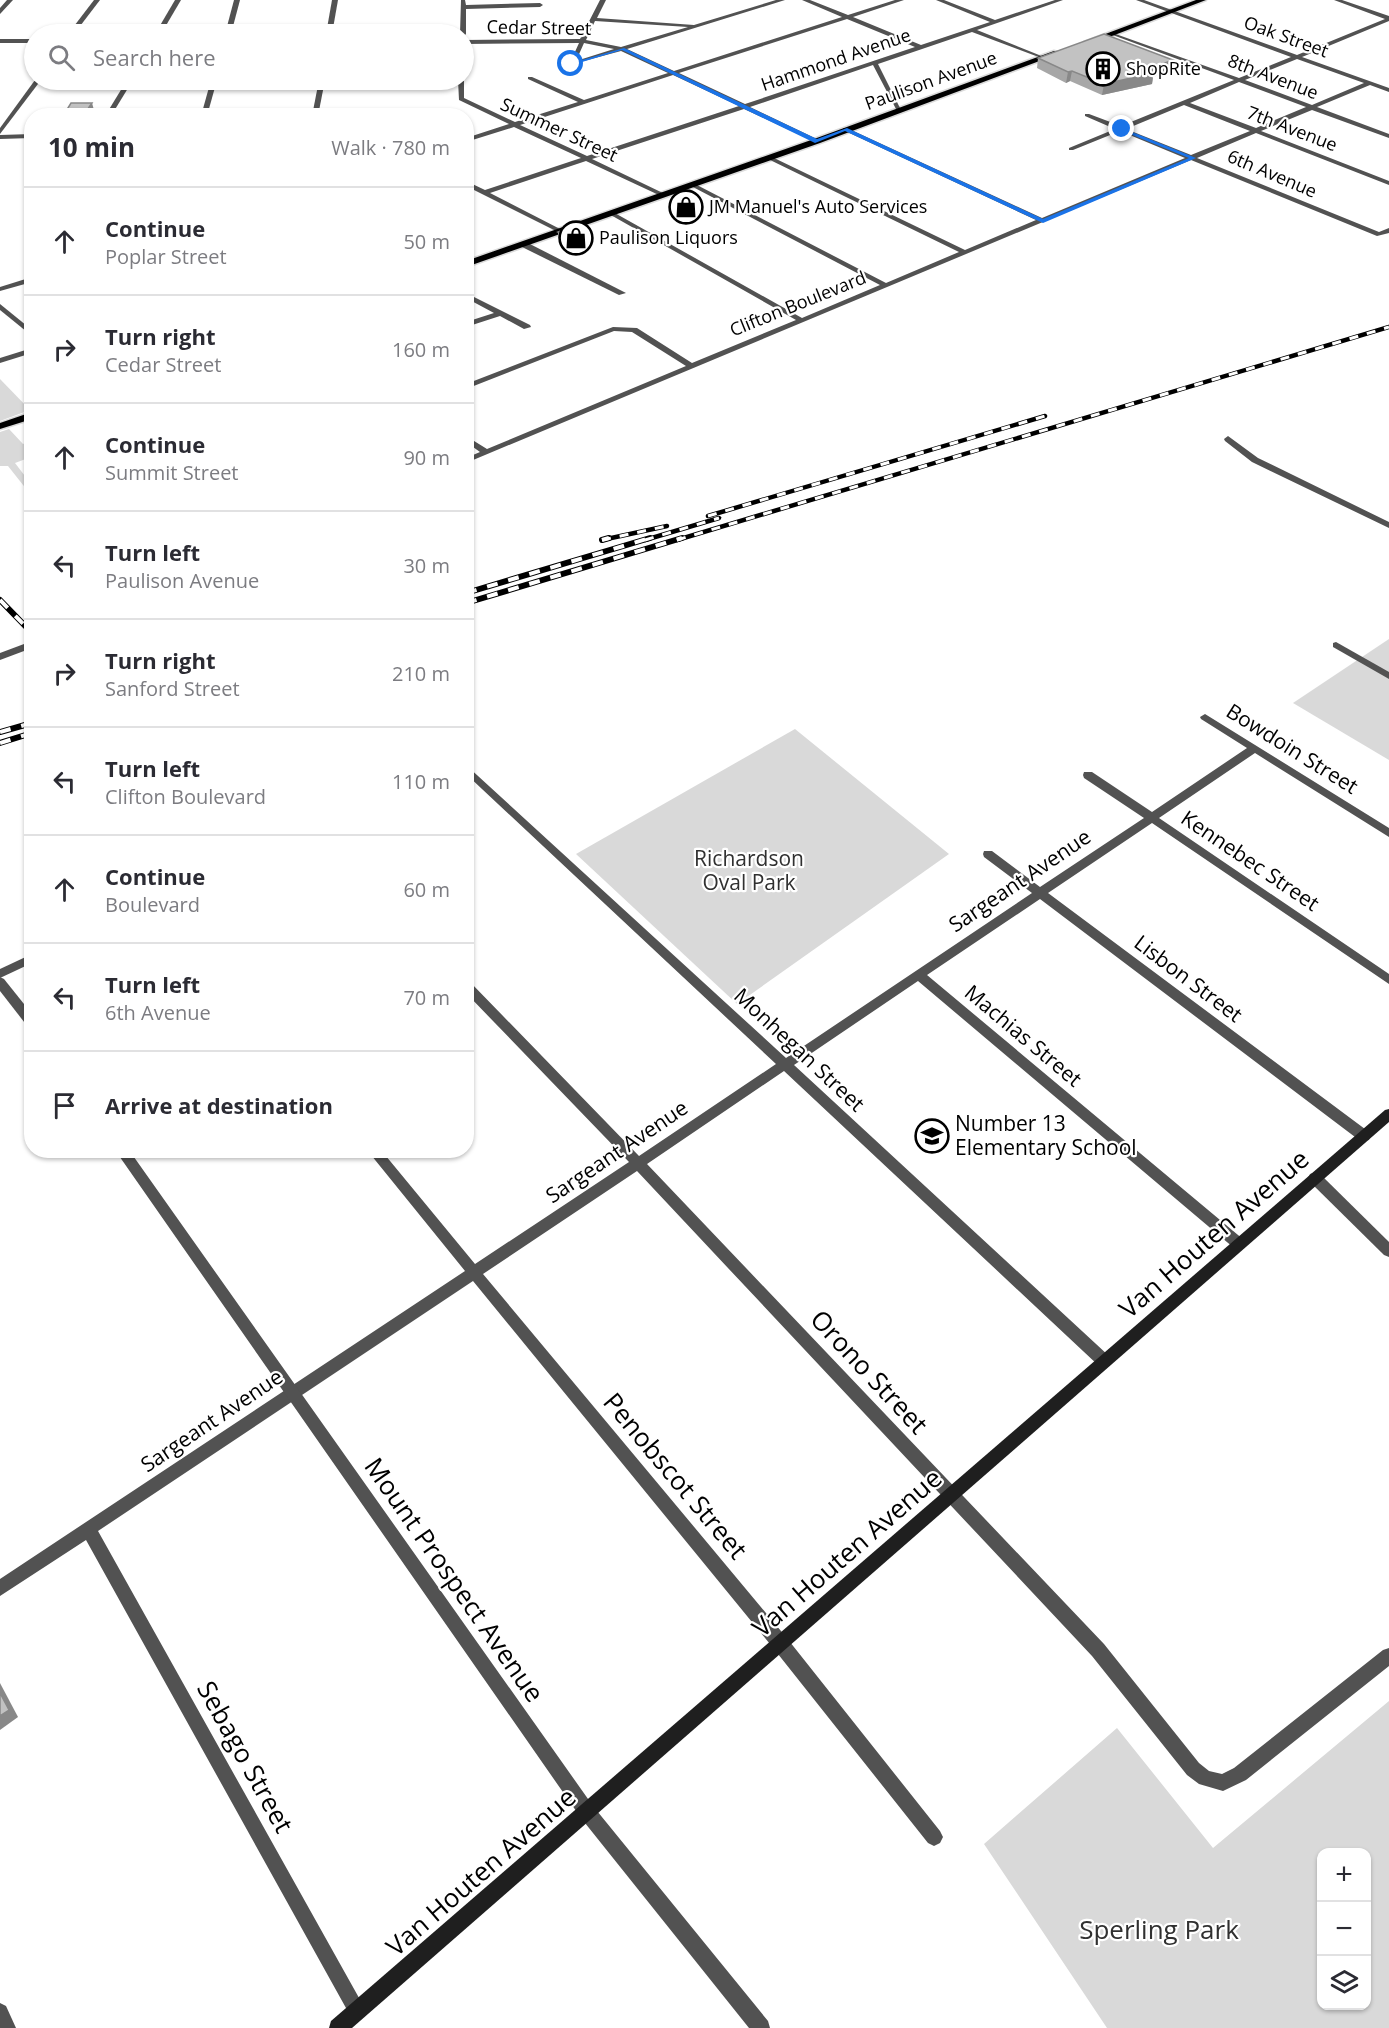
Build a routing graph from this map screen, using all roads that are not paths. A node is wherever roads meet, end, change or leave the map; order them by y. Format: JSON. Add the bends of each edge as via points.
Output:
{"nodes":[{"id":1,"x":10,"y":0,"type":"edge"},
{"id":2,"x":97,"y":0,"type":"edge"},
{"id":3,"x":178,"y":0,"type":"edge"},
{"id":4,"x":237,"y":0,"type":"edge"},
{"id":5,"x":335,"y":0,"type":"edge"},
{"id":6,"x":603,"y":0,"type":"edge"},
{"id":7,"x":782,"y":0,"type":"edge"},
{"id":8,"x":805,"y":0,"type":"edge"},
{"id":9,"x":901,"y":0,"type":"edge"},
{"id":10,"x":939,"y":0,"type":"edge"},
{"id":11,"x":1060,"y":0,"type":"edge"},
{"id":12,"x":1139,"y":0,"type":"edge"},
{"id":13,"x":1203,"y":0,"type":"edge"},
{"id":14,"x":1337,"y":0,"type":"edge"},
{"id":15,"x":463,"y":3,"type":"edge"},
{"id":16,"x":542,"y":3,"type":"edge"},
{"id":17,"x":0,"y":12,"type":"edge"},
{"id":18,"x":1171,"y":12,"type":"junction"},
{"id":19,"x":848,"y":17,"type":"junction"},
{"id":20,"x":1389,"y":18,"type":"edge"},
{"id":21,"x":593,"y":19,"type":"junction"},
{"id":22,"x":995,"y":22,"type":"junction"},
{"id":23,"x":79,"y":24,"type":"edge"},
{"id":24,"x":164,"y":24,"type":"edge"},
{"id":25,"x":231,"y":24,"type":"edge"},
{"id":26,"x":331,"y":24,"type":"edge"},
{"id":27,"x":463,"y":24,"type":"edge"},
{"id":28,"x":700,"y":25,"type":"junction"},
{"id":29,"x":972,"y":30,"type":"junction"},
{"id":30,"x":1112,"y":33,"type":"junction"},
{"id":31,"x":0,"y":41,"type":"edge"},
{"id":32,"x":24,"y":41,"type":"edge"},
{"id":33,"x":581,"y":41,"type":"junction"},
{"id":34,"x":474,"y":42,"type":"edge"},
{"id":35,"x":1075,"y":46,"type":"edge"},
{"id":36,"x":920,"y":47,"type":"junction"},
{"id":37,"x":622,"y":49,"type":"junction"},
{"id":38,"x":1064,"y":50,"type":"edge"},
{"id":39,"x":1298,"y":57,"type":"junction"},
{"id":40,"x":1042,"y":58,"type":"junction"},
{"id":41,"x":875,"y":63,"type":"junction"},
{"id":42,"x":674,"y":73,"type":"junction"},
{"id":43,"x":530,"y":78,"type":"dead end"},
{"id":44,"x":1241,"y":81,"type":"junction"},
{"id":45,"x":1370,"y":83,"type":"junction"},
{"id":46,"x":32,"y":90,"type":"edge"},
{"id":47,"x":124,"y":90,"type":"edge"},
{"id":48,"x":211,"y":90,"type":"edge"},
{"id":49,"x":320,"y":90,"type":"edge"},
{"id":50,"x":461,"y":90,"type":"edge"},
{"id":51,"x":1389,"y":90,"type":"edge"},
{"id":52,"x":584,"y":102,"type":"junction"},
{"id":53,"x":1185,"y":103,"type":"junction"},
{"id":54,"x":745,"y":107,"type":"junction"},
{"id":55,"x":113,"y":108,"type":"edge"},
{"id":56,"x":206,"y":108,"type":"edge"},
{"id":57,"x":317,"y":108,"type":"edge"},
{"id":58,"x":1312,"y":108,"type":"junction"},
{"id":59,"x":899,"y":110,"type":"junction"},
{"id":60,"x":1087,"y":115,"type":"dead end"},
{"id":61,"x":513,"y":125,"type":"junction"},
{"id":62,"x":845,"y":129,"type":"junction"},
{"id":63,"x":1122,"y":129,"type":"junction"},
{"id":64,"x":1256,"y":131,"type":"junction"},
{"id":65,"x":0,"y":135,"type":"edge"},
{"id":66,"x":24,"y":136,"type":"edge"},
{"id":67,"x":1389,"y":136,"type":"edge"},
{"id":68,"x":474,"y":137,"type":"edge"},
{"id":69,"x":817,"y":141,"type":"junction"},
{"id":70,"x":1071,"y":149,"type":"dead end"},
{"id":71,"x":770,"y":158,"type":"junction"},
{"id":72,"x":1193,"y":158,"type":"junction"},
{"id":73,"x":587,"y":159,"type":"junction"},
{"id":74,"x":1389,"y":183,"type":"edge"},
{"id":75,"x":693,"y":185,"type":"junction"},
{"id":76,"x":474,"y":187,"type":"edge"},
{"id":77,"x":485,"y":192,"type":"junction"},
{"id":78,"x":663,"y":195,"type":"junction"},
{"id":79,"x":611,"y":213,"type":"junction"},
{"id":80,"x":1043,"y":221,"type":"junction"},
{"id":81,"x":1389,"y":230,"type":"edge"},
{"id":82,"x":560,"y":231,"type":"junction"},
{"id":83,"x":523,"y":244,"type":"junction"},
{"id":84,"x":966,"y":253,"type":"junction"},
{"id":85,"x":474,"y":260,"type":"edge"},
{"id":86,"x":24,"y":282,"type":"edge"},
{"id":87,"x":887,"y":286,"type":"junction"},
{"id":88,"x":0,"y":289,"type":"edge"},
{"id":89,"x":622,"y":293,"type":"dead end"},
{"id":90,"x":474,"y":299,"type":"edge"},
{"id":91,"x":0,"y":306,"type":"edge"},
{"id":92,"x":500,"y":313,"type":"junction"},
{"id":93,"x":802,"y":321,"type":"junction"},
{"id":94,"x":474,"y":322,"type":"edge"},
{"id":95,"x":24,"y":327,"type":"edge"},
{"id":96,"x":527,"y":327,"type":"dead end"},
{"id":97,"x":24,"y":353,"type":"edge"},
{"id":98,"x":0,"y":361,"type":"edge"},
{"id":99,"x":691,"y":366,"type":"junction"},
{"id":100,"x":474,"y":384,"type":"edge"},
{"id":101,"x":24,"y":418,"type":"edge"},
{"id":102,"x":0,"y":426,"type":"edge"},
{"id":103,"x":1228,"y":439,"type":"dead end"},
{"id":104,"x":474,"y":444,"type":"edge"},
{"id":105,"x":486,"y":453,"type":"junction"},
{"id":106,"x":474,"y":458,"type":"edge"},
{"id":107,"x":1389,"y":525,"type":"edge"},
{"id":108,"x":1336,"y":645,"type":"dead end"},
{"id":109,"x":24,"y":647,"type":"edge"},
{"id":110,"x":0,"y":657,"type":"edge"},
{"id":111,"x":1389,"y":676,"type":"edge"},
{"id":112,"x":1205,"y":717,"type":"dead end"},
{"id":113,"x":1255,"y":748,"type":"junction"},
{"id":114,"x":474,"y":775,"type":"edge"},
{"id":115,"x":1088,"y":776,"type":"dead end"},
{"id":116,"x":1151,"y":818,"type":"junction"},
{"id":117,"x":1389,"y":833,"type":"edge"},
{"id":118,"x":988,"y":854,"type":"dead end"},
{"id":119,"x":1041,"y":892,"type":"junction"},
{"id":120,"x":24,"y":962,"type":"edge"},
{"id":121,"x":0,"y":974,"type":"edge"},
{"id":122,"x":919,"y":975,"type":"junction"},
{"id":123,"x":1389,"y":980,"type":"edge"},
{"id":124,"x":0,"y":982,"type":"edge"},
{"id":125,"x":474,"y":993,"type":"edge"},
{"id":126,"x":24,"y":1014,"type":"edge"},
{"id":127,"x":785,"y":1065,"type":"junction"},
{"id":128,"x":1389,"y":1114,"type":"edge"},
{"id":129,"x":1364,"y":1136,"type":"junction"},
{"id":130,"x":127,"y":1158,"type":"edge"},
{"id":131,"x":380,"y":1158,"type":"edge"},
{"id":132,"x":637,"y":1164,"type":"junction"},
{"id":133,"x":1315,"y":1179,"type":"junction"},
{"id":134,"x":1239,"y":1244,"type":"junction"},
{"id":135,"x":1389,"y":1251,"type":"edge"},
{"id":136,"x":473,"y":1272,"type":"junction"},
{"id":137,"x":1104,"y":1361,"type":"junction"},
{"id":138,"x":291,"y":1394,"type":"junction"},
{"id":139,"x":950,"y":1495,"type":"junction"},
{"id":140,"x":88,"y":1528,"type":"junction"},
{"id":141,"x":0,"y":1588,"type":"edge"},
{"id":142,"x":780,"y":1643,"type":"junction"},
{"id":143,"x":1389,"y":1656,"type":"edge"},
{"id":144,"x":587,"y":1812,"type":"junction"},
{"id":145,"x":934,"y":1837,"type":"dead end"},
{"id":146,"x":357,"y":2011,"type":"junction"},
{"id":147,"x":0,"y":2012,"type":"edge"},
{"id":148,"x":7,"y":2028,"type":"edge"},
{"id":149,"x":338,"y":2028,"type":"edge"},
{"id":150,"x":761,"y":2028,"type":"edge"}],
"edges":[{"from":1,"to":17,"type":"street"},
{"from":2,"to":23,"type":"street"},
{"from":3,"to":24,"type":"street"},
{"from":4,"to":25,"type":"street"},
{"from":5,"to":26,"type":"street"},
{"from":6,"to":21,"type":"street"},
{"from":7,"to":28,"type":"street"},
{"from":8,"to":19,"type":"street"},
{"from":9,"to":19,"type":"street"},
{"from":10,"to":22,"type":"street"},
{"from":11,"to":22,"type":"street","name":"Hammond Avenue"},
{"from":12,"to":18,"type":"street","name":"Oak Street"},
{"from":13,"to":18,"type":"main road"},
{"from":14,"to":20,"type":"street"},
{"from":15,"to":16,"type":"street"},
{"from":15,"to":27,"type":"street"},
{"from":18,"to":30,"type":"main road"},
{"from":18,"to":39,"type":"street","name":"Oak Street"},
{"from":19,"to":36,"type":"street"},
{"from":19,"to":42,"type":"street"},
{"from":20,"to":39,"type":"street"},
{"from":21,"to":28,"type":"street"},
{"from":21,"to":33,"type":"street"},
{"from":22,"to":29,"type":"street","name":"Hammond Avenue"},
{"from":28,"to":37,"type":"street"},
{"from":29,"to":36,"type":"street","name":"Hammond Avenue"},
{"from":29,"to":40,"type":"street"},
{"from":30,"to":35,"type":"main road"},
{"from":30,"to":44,"type":"street","name":"8th Avenue"},
{"from":31,"to":32,"type":"street"},
{"from":33,"to":34,"type":"street","name":"Cedar Street"},
{"from":33,"to":37,"type":"street","name":"Cedar Street"},
{"from":33,"to":37,"type":"street","via":[[571,64]]},
{"from":36,"to":41,"type":"street","name":"Hammond Avenue"},
{"from":37,"to":42,"type":"street","name":"Cedar Street"},
{"from":38,"to":40,"type":"main road","name":"Paulison Avenue"},
{"from":39,"to":44,"type":"street"},
{"from":39,"to":45,"type":"street","name":"Oak Street"},
{"from":40,"to":59,"type":"main road","name":"Paulison Avenue"},
{"from":41,"to":54,"type":"street","name":"Hammond Avenue"},
{"from":41,"to":59,"type":"street"},
{"from":42,"to":52,"type":"street"},
{"from":42,"to":54,"type":"street","name":"Cedar Street"},
{"from":43,"to":52,"type":"street"},
{"from":44,"to":53,"type":"street"},
{"from":44,"to":58,"type":"street","name":"8th Avenue"},
{"from":45,"to":51,"type":"street","name":"Oak Street"},
{"from":45,"to":58,"type":"street","name":"Clifton Boulevard"},
{"from":46,"to":65,"type":"street"},
{"from":47,"to":55,"type":"street"},
{"from":48,"to":56,"type":"street"},
{"from":49,"to":57,"type":"street"},
{"from":50,"to":61,"type":"street","name":"Summer Street","via":[[461,99]]},
{"from":52,"to":61,"type":"street"},
{"from":53,"to":63,"type":"street"},
{"from":53,"to":64,"type":"street","name":"7th Avenue"},
{"from":54,"to":69,"type":"street","name":"Cedar Street"},
{"from":54,"to":73,"type":"street","name":"Hammond Avenue"},
{"from":58,"to":64,"type":"street","name":"Clifton Boulevard"},
{"from":58,"to":67,"type":"street","name":"8th Avenue"},
{"from":59,"to":62,"type":"main road","name":"Paulison Avenue"},
{"from":60,"to":63,"type":"street","name":"6th Avenue"},
{"from":61,"to":68,"type":"street"},
{"from":61,"to":73,"type":"street","name":"Summer Street"},
{"from":62,"to":69,"type":"main road","name":"Paulison Avenue"},
{"from":62,"to":80,"type":"street"},
{"from":63,"to":70,"type":"street"},
{"from":63,"to":72,"type":"street","name":"6th Avenue"},
{"from":64,"to":72,"type":"street","name":"Clifton Boulevard"},
{"from":64,"to":74,"type":"street","name":"7th Avenue"},
{"from":65,"to":66,"type":"street"},
{"from":69,"to":71,"type":"main road","name":"Paulison Avenue"},
{"from":71,"to":75,"type":"main road","name":"Paulison Avenue"},
{"from":71,"to":84,"type":"street"},
{"from":72,"to":80,"type":"street","name":"Clifton Boulevard"},
{"from":72,"to":81,"type":"street","name":"6th Avenue","via":[[1379,235]]},
{"from":73,"to":77,"type":"street","name":"Hammond Avenue"},
{"from":73,"to":78,"type":"street","name":"Summer Street"},
{"from":75,"to":78,"type":"main road","name":"Paulison Avenue"},
{"from":75,"to":87,"type":"street"},
{"from":76,"to":77,"type":"street"},
{"from":77,"to":82,"type":"street"},
{"from":78,"to":79,"type":"main road","name":"Paulison Avenue"},
{"from":79,"to":82,"type":"main road","name":"Paulison Avenue"},
{"from":79,"to":93,"type":"street"},
{"from":80,"to":84,"type":"street","name":"Clifton Boulevard"},
{"from":82,"to":83,"type":"main road","name":"Paulison Avenue"},
{"from":83,"to":85,"type":"main road","name":"Paulison Avenue"},
{"from":83,"to":89,"type":"street"},
{"from":84,"to":87,"type":"street","name":"Clifton Boulevard"},
{"from":86,"to":88,"type":"street"},
{"from":87,"to":93,"type":"street","name":"Clifton Boulevard"},
{"from":90,"to":92,"type":"street"},
{"from":91,"to":95,"type":"street"},
{"from":92,"to":94,"type":"street"},
{"from":92,"to":96,"type":"street"},
{"from":93,"to":99,"type":"street","name":"Clifton Boulevard"},
{"from":97,"to":98,"type":"street"},
{"from":99,"to":100,"type":"street","via":[[634,330],[624,328]]},
{"from":99,"to":105,"type":"street","name":"Clifton Boulevard"},
{"from":101,"to":102,"type":"main road"},
{"from":103,"to":107,"type":"street","via":[[1255,460]]},
{"from":104,"to":105,"type":"street"},
{"from":105,"to":106,"type":"street","name":"Clifton Boulevard"},
{"from":108,"to":111,"type":"street"},
{"from":109,"to":110,"type":"street"},
{"from":112,"to":113,"type":"street","name":"Bowdoin Street"},
{"from":113,"to":116,"type":"street","name":"Sargeant Avenue"},
{"from":113,"to":117,"type":"street","name":"Bowdoin Street"},
{"from":114,"to":127,"type":"street","name":"Monhegan Street"},
{"from":115,"to":116,"type":"street","name":"Kennebec Street"},
{"from":116,"to":119,"type":"street","name":"Sargeant Avenue"},
{"from":116,"to":123,"type":"street","name":"Kennebec Street"},
{"from":118,"to":119,"type":"street","name":"Lisbon Street"},
{"from":119,"to":122,"type":"street","name":"Sargeant Avenue"},
{"from":119,"to":129,"type":"street","name":"Lisbon Street"},
{"from":120,"to":121,"type":"street"},
{"from":122,"to":127,"type":"street","name":"Sargeant Avenue"},
{"from":122,"to":134,"type":"street","name":"Machias Street"},
{"from":124,"to":126,"type":"street"},
{"from":125,"to":132,"type":"street","name":"Orono Street"},
{"from":127,"to":132,"type":"street","name":"Sargeant Avenue"},
{"from":127,"to":137,"type":"street","name":"Monhegan Street"},
{"from":128,"to":129,"type":"main road","name":"Van Houten Avenue"},
{"from":129,"to":133,"type":"main road","name":"Van Houten Avenue"},
{"from":130,"to":138,"type":"street","name":"Mount Prospect Avenue"},
{"from":131,"to":136,"type":"street","name":"Penobscot Street"},
{"from":132,"to":136,"type":"street","name":"Sargeant Avenue"},
{"from":132,"to":139,"type":"street","name":"Orono Street"},
{"from":133,"to":134,"type":"main road","name":"Van Houten Avenue"},
{"from":133,"to":135,"type":"street"},
{"from":134,"to":137,"type":"main road","name":"Van Houten Avenue"},
{"from":136,"to":138,"type":"street","name":"Sargeant Avenue"},
{"from":136,"to":142,"type":"street","name":"Penobscot Street"},
{"from":137,"to":139,"type":"main road","name":"Van Houten Avenue"},
{"from":138,"to":140,"type":"street","name":"Sargeant Avenue"},
{"from":138,"to":144,"type":"street","name":"Mount Prospect Avenue"},
{"from":139,"to":142,"type":"main road","name":"Van Houten Avenue"},
{"from":139,"to":143,"type":"street","name":"Orono Street","via":[[1098,1650],[1192,1769],[1205,1778],[1223,1783],[1239,1774]]},
{"from":140,"to":141,"type":"street","name":"Sargeant Avenue"},
{"from":140,"to":146,"type":"street","name":"Sebago Street"},
{"from":142,"to":144,"type":"main road","name":"Van Houten Avenue"},
{"from":142,"to":145,"type":"street","name":"Penobscot Street"},
{"from":144,"to":146,"type":"main road","name":"Van Houten Avenue"},
{"from":144,"to":150,"type":"street","name":"Mount Prospect Avenue"},
{"from":146,"to":149,"type":"main road","name":"Van Houten Avenue"},
{"from":147,"to":148,"type":"street"}]}
